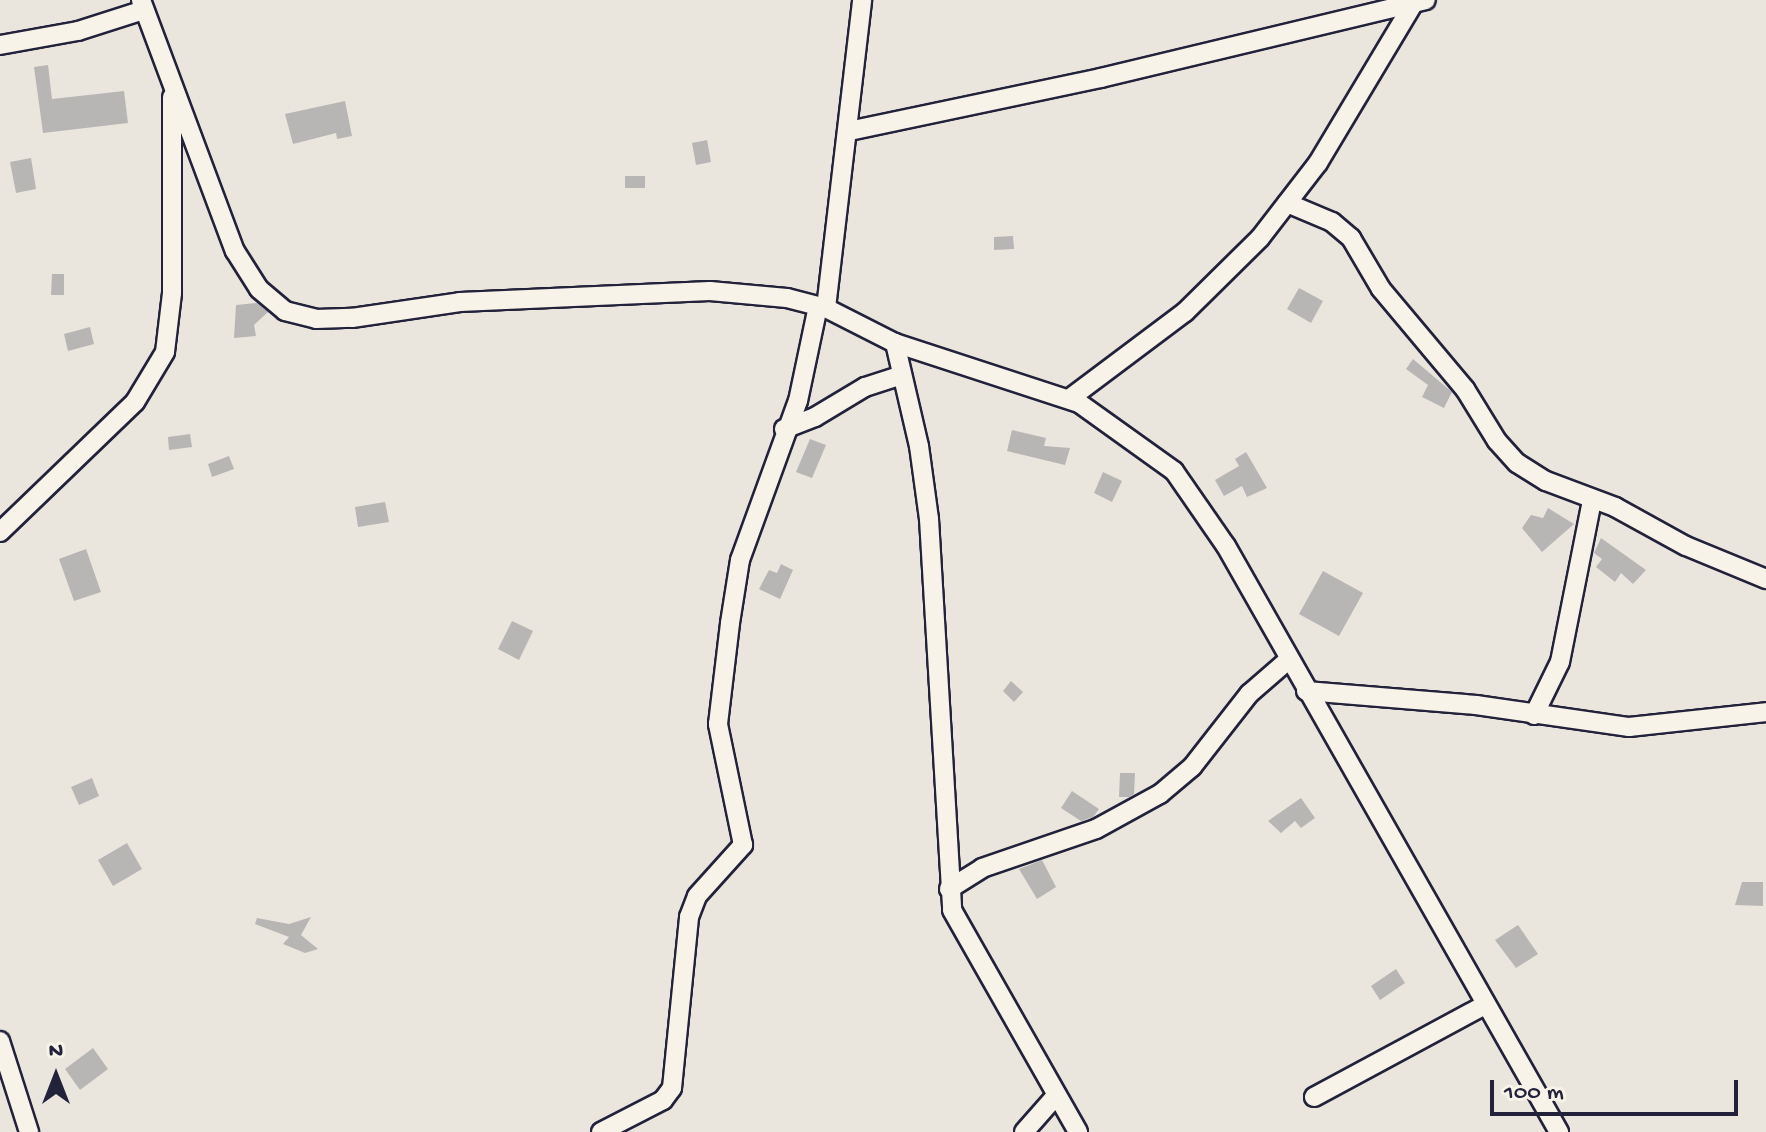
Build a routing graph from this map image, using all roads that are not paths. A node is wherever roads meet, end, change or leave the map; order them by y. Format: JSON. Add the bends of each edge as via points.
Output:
{"nodes":[{"id":1,"x":862,"y":0,"type":"edge"},
{"id":2,"x":1419,"y":3,"type":"edge"},
{"id":3,"x":143,"y":5,"type":"edge"},
{"id":4,"x":0,"y":45,"type":"edge"},
{"id":5,"x":172,"y":85,"type":"junction"},
{"id":6,"x":849,"y":131,"type":"junction"},
{"id":7,"x":1287,"y":203,"type":"junction"},
{"id":8,"x":822,"y":307,"type":"junction"},
{"id":9,"x":895,"y":343,"type":"junction"},
{"id":10,"x":902,"y":375,"type":"junction"},
{"id":11,"x":1069,"y":399,"type":"junction"},
{"id":12,"x":784,"y":429,"type":"junction"},
{"id":13,"x":1592,"y":500,"type":"junction"},
{"id":14,"x":0,"y":532,"type":"edge"},
{"id":15,"x":1766,"y":579,"type":"edge"},
{"id":16,"x":1287,"y":661,"type":"junction"},
{"id":17,"x":1306,"y":691,"type":"junction"},
{"id":18,"x":1766,"y":712,"type":"edge"},
{"id":19,"x":1534,"y":715,"type":"junction"},
{"id":20,"x":949,"y":889,"type":"junction"},
{"id":21,"x":1485,"y":1005,"type":"junction"},
{"id":22,"x":0,"y":1041,"type":"edge"},
{"id":23,"x":1314,"y":1097,"type":"dead end"},
{"id":24,"x":1054,"y":1098,"type":"junction"},
{"id":25,"x":24,"y":1130,"type":"edge"},
{"id":26,"x":601,"y":1132,"type":"edge"},
{"id":27,"x":1024,"y":1132,"type":"edge"},
{"id":28,"x":1078,"y":1132,"type":"edge"},
{"id":29,"x":1559,"y":1132,"type":"edge"}],
"edges":[{"from":1,"to":6,"type":"street"},
{"from":2,"to":6,"type":"street"},
{"from":2,"to":7,"type":"street"},
{"from":3,"to":4,"type":"street","via":[[78,31]]},
{"from":3,"to":5,"type":"street"},
{"from":5,"to":8,"type":"street","via":[[235,251],[259,289],[285,311],[316,319],[352,318],[460,302],[710,291],[748,291]]},
{"from":5,"to":14,"type":"street","via":[[172,293],[165,352],[135,402]]},
{"from":6,"to":8,"type":"street"},
{"from":7,"to":11,"type":"street","via":[[1206,293]]},
{"from":7,"to":13,"type":"street","via":[[1332,222],[1351,238],[1388,300],[1443,361],[1517,463]]},
{"from":8,"to":9,"type":"street"},
{"from":8,"to":12,"type":"street","via":[[798,401]]},
{"from":9,"to":10,"type":"street"},
{"from":9,"to":11,"type":"street"},
{"from":10,"to":12,"type":"street","via":[[865,387]]},
{"from":10,"to":20,"type":"street","via":[[929,519],[943,697]]},
{"from":11,"to":16,"type":"street","via":[[1174,471],[1226,546]]},
{"from":12,"to":26,"type":"street","via":[[740,560],[721,697],[721,744],[743,845],[697,896],[689,917],[672,1088],[663,1100]]},
{"from":13,"to":15,"type":"street"},
{"from":13,"to":19,"type":"street","via":[[1560,662]]},
{"from":16,"to":17,"type":"street"},
{"from":16,"to":20,"type":"street","via":[[1249,694],[1192,767],[1160,794],[1096,829],[982,868]]},
{"from":17,"to":19,"type":"street"},
{"from":17,"to":21,"type":"street"},
{"from":18,"to":19,"type":"street","via":[[1629,727]]},
{"from":20,"to":24,"type":"street","via":[[952,910]]},
{"from":21,"to":23,"type":"street"},
{"from":21,"to":29,"type":"street"},
{"from":22,"to":25,"type":"street"},
{"from":24,"to":27,"type":"street"},
{"from":24,"to":28,"type":"street"}]}
